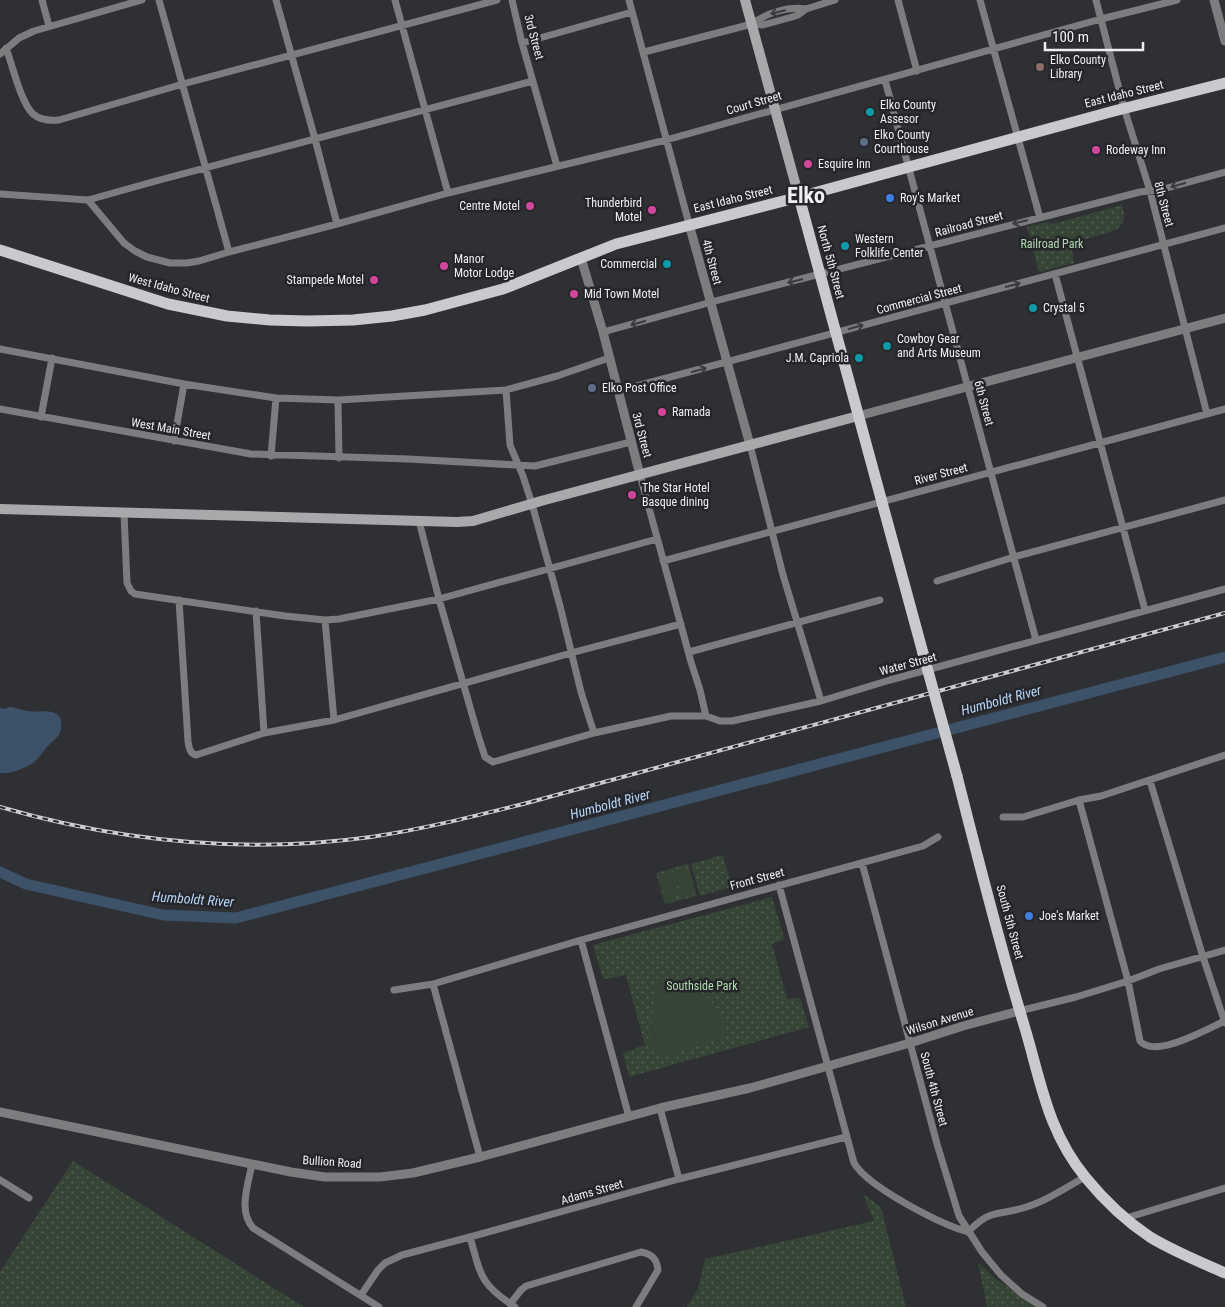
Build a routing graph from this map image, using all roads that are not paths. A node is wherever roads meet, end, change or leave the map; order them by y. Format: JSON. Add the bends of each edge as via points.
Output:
{"nodes":[{"id":1,"x":42,"y":0,"type":"edge"},
{"id":2,"x":142,"y":0,"type":"edge"},
{"id":3,"x":159,"y":0,"type":"edge"},
{"id":4,"x":276,"y":0,"type":"edge"},
{"id":5,"x":395,"y":0,"type":"edge"},
{"id":6,"x":497,"y":0,"type":"edge"},
{"id":7,"x":512,"y":0,"type":"edge"},
{"id":8,"x":629,"y":0,"type":"edge"},
{"id":9,"x":745,"y":0,"type":"edge"},
{"id":10,"x":835,"y":0,"type":"edge"},
{"id":11,"x":898,"y":0,"type":"edge"},
{"id":12,"x":980,"y":0,"type":"edge"},
{"id":13,"x":1096,"y":0,"type":"edge"},
{"id":14,"x":1177,"y":0,"type":"edge"},
{"id":15,"x":1214,"y":0,"type":"edge"},
{"id":16,"x":632,"y":12,"type":"junction"},
{"id":17,"x":1101,"y":19,"type":"junction"},
{"id":18,"x":752,"y":24,"type":"junction"},
{"id":19,"x":49,"y":26,"type":"junction"},
{"id":20,"x":402,"y":26,"type":"junction"},
{"id":21,"x":1225,"y":41,"type":"edge"},
{"id":22,"x":522,"y":44,"type":"junction"},
{"id":23,"x":994,"y":50,"type":"junction"},
{"id":24,"x":3,"y":51,"type":"edge"},
{"id":25,"x":644,"y":52,"type":"junction"},
{"id":26,"x":291,"y":56,"type":"junction"},
{"id":27,"x":917,"y":70,"type":"junction"},
{"id":28,"x":885,"y":80,"type":"junction"},
{"id":29,"x":533,"y":81,"type":"junction"},
{"id":30,"x":1225,"y":83,"type":"edge"},
{"id":31,"x":183,"y":84,"type":"junction"},
{"id":32,"x":1124,"y":108,"type":"junction"},
{"id":33,"x":776,"y":109,"type":"junction"},
{"id":34,"x":425,"y":110,"type":"junction"},
{"id":35,"x":1017,"y":136,"type":"junction"},
{"id":36,"x":315,"y":139,"type":"junction"},
{"id":37,"x":666,"y":140,"type":"junction"},
{"id":38,"x":557,"y":166,"type":"junction"},
{"id":39,"x":908,"y":166,"type":"junction"},
{"id":40,"x":207,"y":168,"type":"junction"},
{"id":41,"x":1225,"y":172,"type":"edge"},
{"id":42,"x":1150,"y":191,"type":"junction"},
{"id":43,"x":448,"y":193,"type":"junction"},
{"id":44,"x":0,"y":194,"type":"edge"},
{"id":45,"x":799,"y":197,"type":"junction"},
{"id":46,"x":88,"y":200,"type":"junction"},
{"id":47,"x":1040,"y":218,"type":"junction"},
{"id":48,"x":337,"y":224,"type":"junction"},
{"id":49,"x":689,"y":224,"type":"junction"},
{"id":50,"x":1225,"y":228,"type":"edge"},
{"id":51,"x":1163,"y":245,"type":"junction"},
{"id":52,"x":930,"y":246,"type":"junction"},
{"id":53,"x":0,"y":250,"type":"edge"},
{"id":54,"x":228,"y":252,"type":"junction"},
{"id":55,"x":581,"y":258,"type":"junction"},
{"id":56,"x":820,"y":274,"type":"junction"},
{"id":57,"x":1055,"y":274,"type":"junction"},
{"id":58,"x":710,"y":302,"type":"junction"},
{"id":59,"x":946,"y":304,"type":"junction"},
{"id":60,"x":1225,"y":318,"type":"edge"},
{"id":61,"x":338,"y":321,"type":"joint"},
{"id":62,"x":1184,"y":329,"type":"junction"},
{"id":63,"x":603,"y":332,"type":"junction"},
{"id":64,"x":836,"y":333,"type":"junction"},
{"id":65,"x":0,"y":349,"type":"edge"},
{"id":66,"x":52,"y":358,"type":"junction"},
{"id":67,"x":609,"y":358,"type":"junction"},
{"id":68,"x":1077,"y":358,"type":"junction"},
{"id":69,"x":727,"y":362,"type":"junction"},
{"id":70,"x":184,"y":384,"type":"junction"},
{"id":71,"x":968,"y":387,"type":"junction"},
{"id":72,"x":506,"y":390,"type":"junction"},
{"id":73,"x":618,"y":391,"type":"junction"},
{"id":74,"x":276,"y":398,"type":"junction"},
{"id":75,"x":338,"y":400,"type":"junction"},
{"id":76,"x":0,"y":409,"type":"edge"},
{"id":77,"x":1225,"y":409,"type":"edge"},
{"id":78,"x":1207,"y":414,"type":"junction"},
{"id":79,"x":858,"y":416,"type":"junction"},
{"id":80,"x":41,"y":417,"type":"junction"},
{"id":81,"x":174,"y":441,"type":"junction"},
{"id":82,"x":631,"y":442,"type":"junction"},
{"id":83,"x":1100,"y":443,"type":"junction"},
{"id":84,"x":750,"y":445,"type":"junction"},
{"id":85,"x":271,"y":456,"type":"junction"},
{"id":86,"x":339,"y":458,"type":"junction"},
{"id":87,"x":520,"y":466,"type":"junction"},
{"id":88,"x":991,"y":472,"type":"junction"},
{"id":89,"x":640,"y":475,"type":"junction"},
{"id":90,"x":1225,"y":500,"type":"edge"},
{"id":91,"x":881,"y":501,"type":"junction"},
{"id":92,"x":532,"y":504,"type":"junction"},
{"id":93,"x":0,"y":508,"type":"edge"},
{"id":94,"x":124,"y":513,"type":"junction"},
{"id":95,"x":419,"y":521,"type":"junction"},
{"id":96,"x":1123,"y":528,"type":"junction"},
{"id":97,"x":773,"y":530,"type":"junction"},
{"id":98,"x":658,"y":539,"type":"junction"},
{"id":99,"x":1014,"y":557,"type":"junction"},
{"id":100,"x":663,"y":561,"type":"junction"},
{"id":101,"x":550,"y":568,"type":"junction"},
{"id":102,"x":937,"y":581,"type":"dead end"},
{"id":103,"x":1225,"y":589,"type":"edge"},
{"id":104,"x":439,"y":599,"type":"junction"},
{"id":105,"x":179,"y":600,"type":"junction"},
{"id":106,"x":880,"y":600,"type":"dead end"},
{"id":107,"x":1145,"y":610,"type":"junction"},
{"id":108,"x":256,"y":612,"type":"junction"},
{"id":109,"x":325,"y":620,"type":"junction"},
{"id":110,"x":797,"y":623,"type":"junction"},
{"id":111,"x":681,"y":624,"type":"junction"},
{"id":112,"x":1036,"y":640,"type":"junction"},
{"id":113,"x":688,"y":652,"type":"junction"},
{"id":114,"x":571,"y":653,"type":"junction"},
{"id":115,"x":464,"y":684,"type":"junction"},
{"id":116,"x":821,"y":701,"type":"junction"},
{"id":117,"x":706,"y":716,"type":"junction"},
{"id":118,"x":334,"y":720,"type":"junction"},
{"id":119,"x":264,"y":733,"type":"junction"},
{"id":120,"x":594,"y":733,"type":"junction"},
{"id":121,"x":1225,"y":755,"type":"edge"},
{"id":122,"x":1150,"y":781,"type":"junction"},
{"id":123,"x":1079,"y":800,"type":"junction"},
{"id":124,"x":1003,"y":817,"type":"dead end"},
{"id":125,"x":938,"y":837,"type":"dead end"},
{"id":126,"x":862,"y":863,"type":"junction"},
{"id":127,"x":779,"y":885,"type":"junction"},
{"id":128,"x":581,"y":940,"type":"junction"},
{"id":129,"x":1225,"y":950,"type":"edge"},
{"id":130,"x":1203,"y":957,"type":"junction"},
{"id":131,"x":1128,"y":981,"type":"junction"},
{"id":132,"x":433,"y":984,"type":"junction"},
{"id":133,"x":394,"y":990,"type":"dead end"},
{"id":134,"x":1019,"y":1011,"type":"junction"},
{"id":135,"x":1225,"y":1022,"type":"edge"},
{"id":136,"x":910,"y":1043,"type":"junction"},
{"id":137,"x":827,"y":1066,"type":"junction"},
{"id":138,"x":660,"y":1108,"type":"junction"},
{"id":139,"x":0,"y":1112,"type":"edge"},
{"id":140,"x":629,"y":1117,"type":"junction"},
{"id":141,"x":846,"y":1137,"type":"junction"},
{"id":142,"x":480,"y":1157,"type":"junction"},
{"id":143,"x":252,"y":1164,"type":"junction"},
{"id":144,"x":1085,"y":1178,"type":"junction"},
{"id":145,"x":679,"y":1179,"type":"junction"},
{"id":146,"x":0,"y":1180,"type":"edge"},
{"id":147,"x":1225,"y":1188,"type":"edge"},
{"id":148,"x":30,"y":1198,"type":"dead end"},
{"id":149,"x":1126,"y":1218,"type":"junction"},
{"id":150,"x":968,"y":1232,"type":"junction"},
{"id":151,"x":470,"y":1238,"type":"junction"},
{"id":152,"x":1225,"y":1273,"type":"edge"},
{"id":153,"x":361,"y":1295,"type":"junction"},
{"id":154,"x":512,"y":1305,"type":"edge"},
{"id":155,"x":379,"y":1307,"type":"edge"},
{"id":156,"x":636,"y":1307,"type":"edge"},
{"id":157,"x":1043,"y":1307,"type":"edge"}],
"edges":[{"from":1,"to":19,"type":"street"},
{"from":2,"to":19,"type":"street"},
{"from":3,"to":31,"type":"street"},
{"from":4,"to":26,"type":"street"},
{"from":5,"to":20,"type":"street"},
{"from":6,"to":20,"type":"street"},
{"from":7,"to":22,"type":"street","name":"3rd Street"},
{"from":8,"to":16,"type":"street","name":"4th Street"},
{"from":9,"to":18,"type":"main road","name":"North 5th Street"},
{"from":10,"to":18,"type":"street","via":[[792,17],[763,25]]},
{"from":11,"to":27,"type":"street"},
{"from":12,"to":23,"type":"street"},
{"from":13,"to":17,"type":"street","name":"8th Street"},
{"from":14,"to":17,"type":"street","name":"Court Street"},
{"from":15,"to":21,"type":"street"},
{"from":16,"to":22,"type":"street"},
{"from":16,"to":25,"type":"street","name":"4th Street"},
{"from":17,"to":23,"type":"street","name":"Court Street"},
{"from":17,"to":32,"type":"street","name":"8th Street"},
{"from":18,"to":25,"type":"street"},
{"from":18,"to":33,"type":"main road","name":"North 5th Street"},
{"from":19,"to":24,"type":"street","via":[[19,38]]},
{"from":20,"to":26,"type":"street"},
{"from":20,"to":34,"type":"street"},
{"from":22,"to":29,"type":"street","name":"3rd Street"},
{"from":23,"to":27,"type":"street","name":"Court Street"},
{"from":23,"to":35,"type":"street"},
{"from":24,"to":31,"type":"street","via":[[32,114],[49,121]]},
{"from":25,"to":37,"type":"street","name":"4th Street"},
{"from":26,"to":31,"type":"street"},
{"from":26,"to":36,"type":"street"},
{"from":27,"to":28,"type":"street","name":"Court Street"},
{"from":28,"to":33,"type":"street","name":"Court Street"},
{"from":28,"to":39,"type":"street","name":"6th Street"},
{"from":29,"to":34,"type":"street"},
{"from":29,"to":38,"type":"street","name":"3rd Street"},
{"from":30,"to":32,"type":"main road","name":"East Idaho Street"},
{"from":31,"to":40,"type":"street"},
{"from":32,"to":35,"type":"main road","name":"East Idaho Street"},
{"from":32,"to":42,"type":"street","name":"8th Street"},
{"from":33,"to":37,"type":"street","name":"Court Street"},
{"from":33,"to":45,"type":"main road","name":"North 5th Street"},
{"from":34,"to":36,"type":"street"},
{"from":34,"to":43,"type":"street"},
{"from":35,"to":39,"type":"main road","name":"East Idaho Street"},
{"from":35,"to":47,"type":"street"},
{"from":36,"to":40,"type":"street"},
{"from":36,"to":48,"type":"street"},
{"from":37,"to":38,"type":"street","name":"Court Street"},
{"from":37,"to":49,"type":"street","name":"4th Street"},
{"from":38,"to":43,"type":"street","name":"Court Street"},
{"from":39,"to":45,"type":"main road","name":"East Idaho Street"},
{"from":39,"to":52,"type":"street","name":"6th Street"},
{"from":40,"to":46,"type":"street"},
{"from":40,"to":54,"type":"street"},
{"from":41,"to":42,"type":"street","name":"Railroad Street","one_way":true},
{"from":42,"to":47,"type":"street","name":"Railroad Street"},
{"from":42,"to":51,"type":"street","name":"8th Street"},
{"from":43,"to":48,"type":"street","name":"Court Street"},
{"from":44,"to":46,"type":"street"},
{"from":45,"to":49,"type":"main road","name":"East Idaho Street"},
{"from":45,"to":56,"type":"main road","name":"North 5th Street"},
{"from":46,"to":54,"type":"street","name":"Court Street","via":[[124,243],[147,257],[170,263],[187,263]]},
{"from":47,"to":52,"type":"street","name":"Railroad Street","one_way":true},
{"from":48,"to":54,"type":"street","name":"Court Street"},
{"from":49,"to":55,"type":"main road","name":"East Idaho Street","via":[[616,244]]},
{"from":49,"to":58,"type":"street","name":"4th Street"},
{"from":50,"to":51,"type":"street","name":"Commercial Street"},
{"from":51,"to":57,"type":"street","name":"Commercial Street"},
{"from":51,"to":62,"type":"street","name":"8th Street"},
{"from":52,"to":56,"type":"street","name":"Railroad Street"},
{"from":52,"to":59,"type":"street","name":"6th Street"},
{"from":53,"to":61,"type":"main road","name":"West Idaho Street","via":[[188,309],[270,320]]},
{"from":55,"to":61,"type":"main road","name":"East Idaho Street","via":[[503,289],[459,302],[392,316]]},
{"from":55,"to":63,"type":"street","name":"3rd Street"},
{"from":56,"to":58,"type":"street","name":"Railroad Street","one_way":true},
{"from":56,"to":64,"type":"main road","name":"North 5th Street"},
{"from":59,"to":57,"type":"street","name":"Commercial Street","one_way":true},
{"from":57,"to":68,"type":"street"},
{"from":58,"to":63,"type":"street","name":"Railroad Street","one_way":true},
{"from":58,"to":69,"type":"street","name":"4th Street"},
{"from":64,"to":59,"type":"street","name":"Commercial Street","one_way":true},
{"from":59,"to":71,"type":"street","name":"6th Street"},
{"from":60,"to":62,"type":"street"},
{"from":62,"to":68,"type":"street"},
{"from":62,"to":78,"type":"street","name":"8th Street"},
{"from":63,"to":67,"type":"street","name":"3rd Street"},
{"from":64,"to":69,"type":"street","name":"Commercial Street"},
{"from":64,"to":79,"type":"main road","name":"North 5th Street"},
{"from":65,"to":66,"type":"street"},
{"from":66,"to":70,"type":"street"},
{"from":66,"to":80,"type":"street"},
{"from":67,"to":72,"type":"street"},
{"from":67,"to":73,"type":"street","name":"3rd Street"},
{"from":68,"to":71,"type":"street"},
{"from":68,"to":83,"type":"street"},
{"from":73,"to":69,"type":"street","name":"Commercial Street","one_way":true},
{"from":69,"to":84,"type":"street","name":"4th Street"},
{"from":70,"to":74,"type":"street"},
{"from":70,"to":81,"type":"street"},
{"from":71,"to":79,"type":"street"},
{"from":71,"to":88,"type":"street","name":"6th Street"},
{"from":72,"to":75,"type":"street"},
{"from":72,"to":87,"type":"street","via":[[510,445]]},
{"from":73,"to":82,"type":"street","name":"3rd Street"},
{"from":74,"to":75,"type":"street"},
{"from":74,"to":85,"type":"street"},
{"from":75,"to":86,"type":"street"},
{"from":76,"to":80,"type":"street","name":"West Main Street"},
{"from":77,"to":78,"type":"street","name":"River Street"},
{"from":78,"to":83,"type":"street","name":"River Street"},
{"from":79,"to":84,"type":"main road"},
{"from":79,"to":91,"type":"main road","name":"North 5th Street"},
{"from":80,"to":81,"type":"street","name":"West Main Street"},
{"from":81,"to":85,"type":"street","name":"West Main Street"},
{"from":82,"to":87,"type":"street","name":"West Main Street","via":[[554,463]]},
{"from":82,"to":89,"type":"street","name":"3rd Street"},
{"from":83,"to":88,"type":"street","name":"River Street"},
{"from":83,"to":96,"type":"street"},
{"from":84,"to":89,"type":"main road"},
{"from":84,"to":97,"type":"street","name":"4th Street"},
{"from":85,"to":86,"type":"street","name":"West Main Street"},
{"from":86,"to":87,"type":"street","name":"West Main Street"},
{"from":87,"to":92,"type":"street"},
{"from":88,"to":91,"type":"street","name":"River Street"},
{"from":88,"to":99,"type":"street","name":"6th Street"},
{"from":89,"to":92,"type":"main road"},
{"from":89,"to":98,"type":"street","name":"3rd Street"},
{"from":90,"to":96,"type":"street"},
{"from":91,"to":97,"type":"street","name":"River Street"},
{"from":91,"to":134,"type":"main road","name":"South 5th Street","bridge":true},
{"from":92,"to":95,"type":"main road","via":[[473,521]]},
{"from":92,"to":101,"type":"street"},
{"from":93,"to":94,"type":"main road"},
{"from":94,"to":95,"type":"main road"},
{"from":94,"to":105,"type":"street","via":[[125,562],[131,591],[143,596]]},
{"from":95,"to":104,"type":"street"},
{"from":96,"to":99,"type":"street"},
{"from":96,"to":107,"type":"street"},
{"from":97,"to":100,"type":"street","name":"River Street"},
{"from":97,"to":110,"type":"street"},
{"from":98,"to":100,"type":"street","name":"3rd Street"},
{"from":98,"to":101,"type":"street"},
{"from":99,"to":102,"type":"street"},
{"from":99,"to":112,"type":"street","name":"6th Street"},
{"from":100,"to":111,"type":"street","name":"3rd Street"},
{"from":101,"to":104,"type":"street"},
{"from":101,"to":114,"type":"street"},
{"from":103,"to":107,"type":"street","name":"Water Street"},
{"from":104,"to":109,"type":"street"},
{"from":104,"to":115,"type":"street"},
{"from":105,"to":108,"type":"street"},
{"from":105,"to":119,"type":"street","via":[[188,741],[192,754]]},
{"from":106,"to":110,"type":"street"},
{"from":107,"to":112,"type":"street","name":"Water Street"},
{"from":108,"to":109,"type":"street"},
{"from":108,"to":119,"type":"street"},
{"from":109,"to":118,"type":"street"},
{"from":110,"to":113,"type":"street"},
{"from":110,"to":116,"type":"street"},
{"from":111,"to":113,"type":"street","name":"3rd Street"},
{"from":111,"to":114,"type":"street"},
{"from":112,"to":116,"type":"street","name":"Water Street"},
{"from":113,"to":117,"type":"street","name":"3rd Street"},
{"from":114,"to":115,"type":"street"},
{"from":114,"to":120,"type":"street"},
{"from":115,"to":118,"type":"street"},
{"from":115,"to":120,"type":"street","name":"Water Street","via":[[487,760],[500,761]]},
{"from":116,"to":117,"type":"street","name":"Water Street","via":[[732,721]]},
{"from":117,"to":120,"type":"street","name":"Water Street","via":[[671,716]]},
{"from":118,"to":119,"type":"street"},
{"from":121,"to":122,"type":"street"},
{"from":122,"to":123,"type":"street"},
{"from":122,"to":130,"type":"street"},
{"from":123,"to":124,"type":"street","via":[[1023,817]]},
{"from":123,"to":131,"type":"street"},
{"from":125,"to":126,"type":"street","name":"Front Street","via":[[923,846]]},
{"from":126,"to":127,"type":"street","name":"Front Street"},
{"from":126,"to":136,"type":"street","name":"South 4th Street"},
{"from":127,"to":128,"type":"street","name":"Front Street"},
{"from":127,"to":137,"type":"street"},
{"from":128,"to":132,"type":"street","name":"Front Street"},
{"from":128,"to":140,"type":"street"},
{"from":129,"to":130,"type":"street","name":"Wilson Avenue"},
{"from":130,"to":131,"type":"street","name":"Wilson Avenue"},
{"from":130,"to":135,"type":"street"},
{"from":131,"to":134,"type":"street","name":"Wilson Avenue"},
{"from":131,"to":135,"type":"street","via":[[1140,1041],[1147,1046],[1165,1046]]},
{"from":132,"to":133,"type":"street","name":"Front Street"},
{"from":132,"to":142,"type":"street"},
{"from":134,"to":136,"type":"street","name":"Wilson Avenue"},
{"from":134,"to":144,"type":"main road","name":"South 5th Street","via":[[1054,1127]]},
{"from":136,"to":137,"type":"street","name":"Wilson Avenue"},
{"from":136,"to":150,"type":"street","name":"South 4th Street","via":[[950,1191]]},
{"from":137,"to":138,"type":"street","name":"Wilson Avenue","via":[[750,1088]]},
{"from":137,"to":141,"type":"street"},
{"from":138,"to":140,"type":"street","name":"Bullion Road"},
{"from":138,"to":145,"type":"street"},
{"from":139,"to":143,"type":"street","name":"Bullion Road"},
{"from":140,"to":142,"type":"street","name":"Bullion Road"},
{"from":141,"to":145,"type":"street","name":"Adams Street"},
{"from":141,"to":150,"type":"street","via":[[854,1163],[864,1176],[925,1213]]},
{"from":142,"to":143,"type":"street","name":"Bullion Road","via":[[413,1173],[380,1177],[325,1177]]},
{"from":143,"to":153,"type":"street","via":[[245,1208],[248,1222]]},
{"from":144,"to":149,"type":"main road","name":"South 5th Street"},
{"from":144,"to":150,"type":"street","via":[[1023,1208],[983,1218]]},
{"from":145,"to":151,"type":"street","name":"Adams Street"},
{"from":146,"to":148,"type":"street"},
{"from":147,"to":149,"type":"street"},
{"from":149,"to":152,"type":"main road","name":"South 5th Street","via":[[1151,1237]]},
{"from":150,"to":157,"type":"street","name":"South 4th Street","via":[[1001,1275]]},
{"from":151,"to":153,"type":"street","name":"Adams Street","via":[[394,1257],[378,1270]]},
{"from":151,"to":154,"type":"street","via":[[481,1277],[488,1287]]},
{"from":153,"to":155,"type":"street"},
{"from":154,"to":156,"type":"street","via":[[526,1286],[641,1252],[648,1253],[654,1257],[658,1270]]}]}
